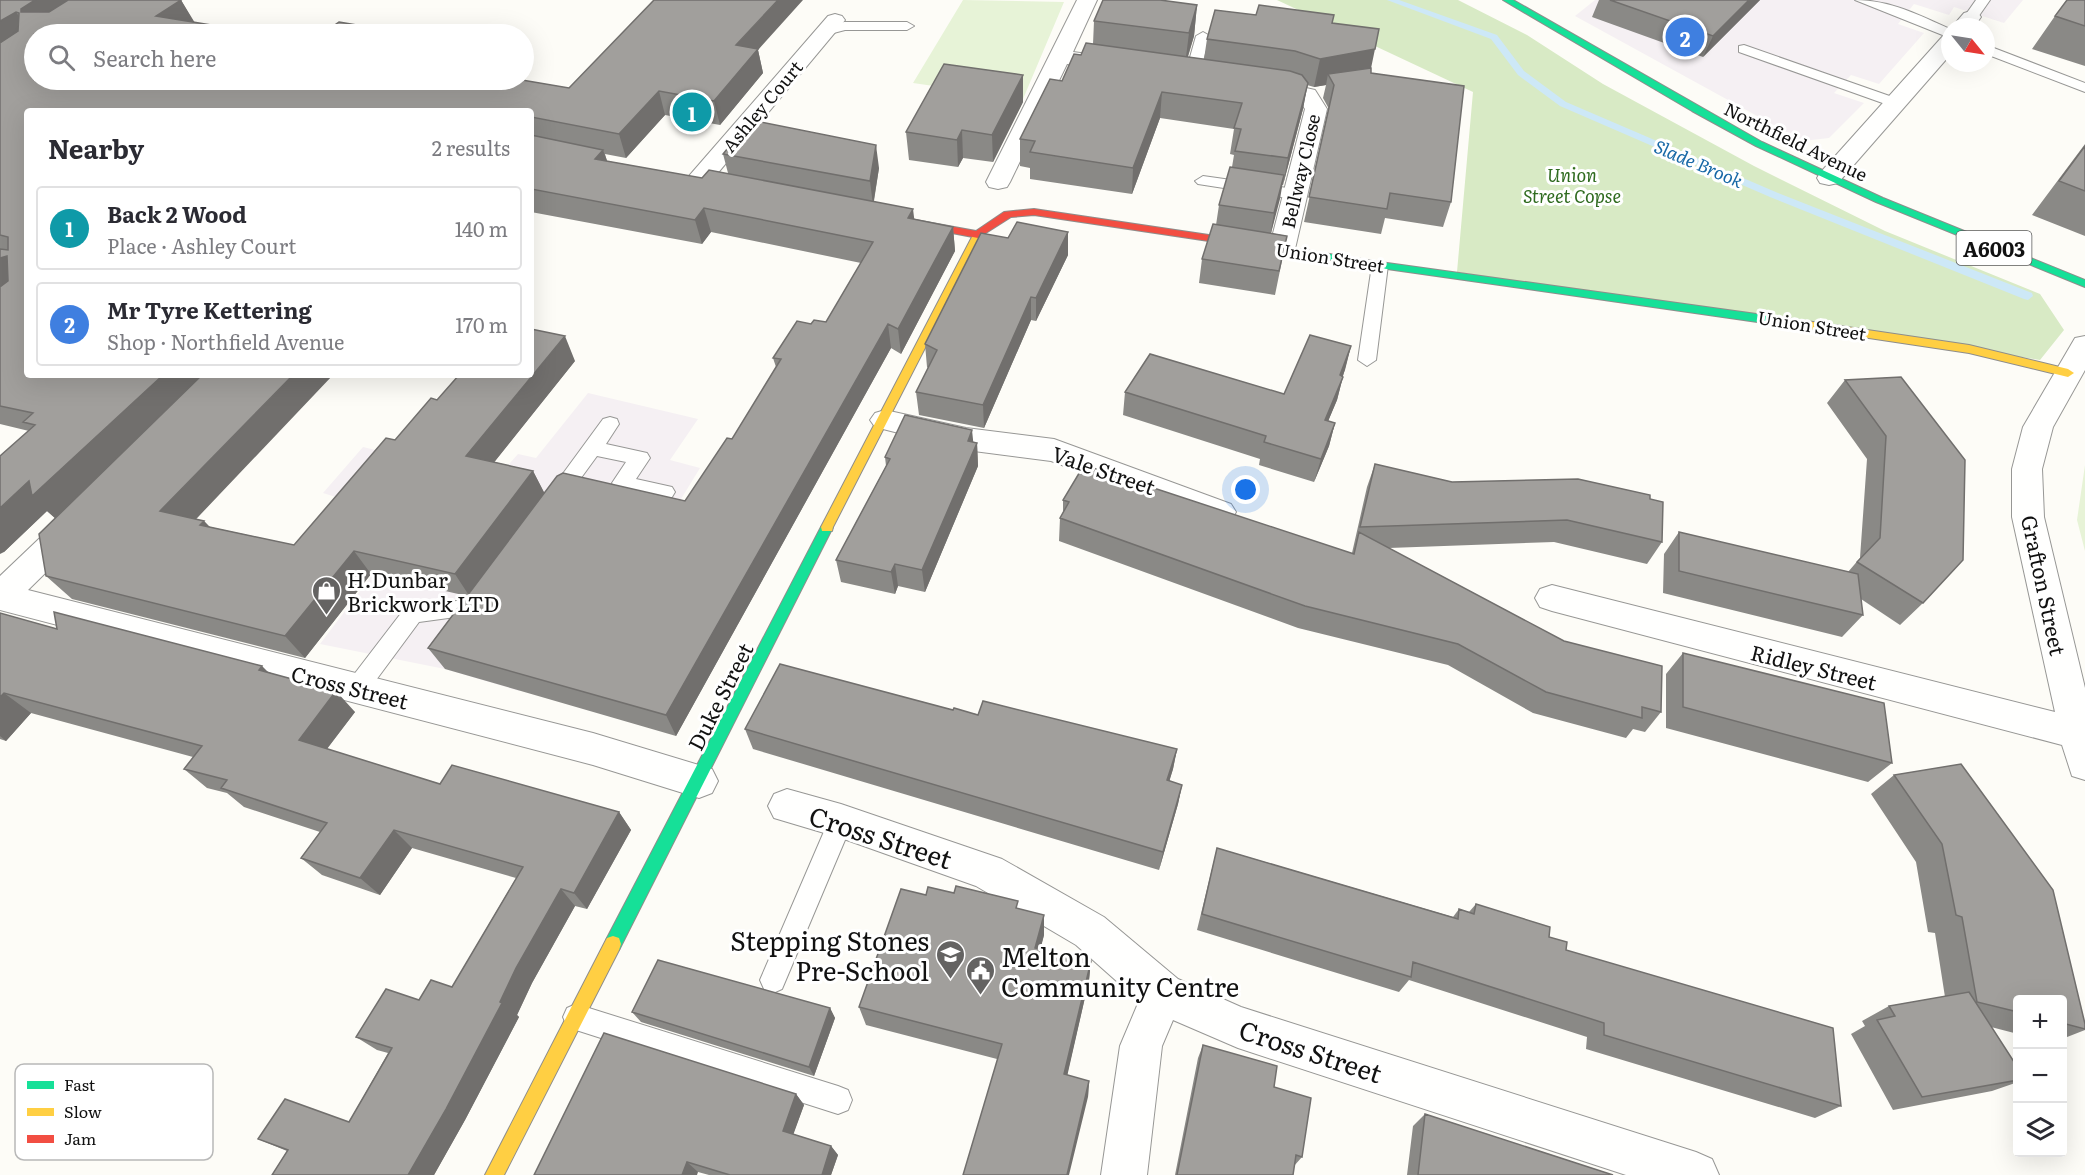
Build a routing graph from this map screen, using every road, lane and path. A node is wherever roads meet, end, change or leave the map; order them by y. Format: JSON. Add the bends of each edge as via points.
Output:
{"nodes":[{"id":1,"x":1087,"y":0,"type":"edge"},
{"id":2,"x":1507,"y":0,"type":"edge"},
{"id":3,"x":1862,"y":0,"type":"edge"},
{"id":4,"x":831,"y":26,"type":"joint"},
{"id":5,"x":907,"y":26,"type":"dead end"},
{"id":6,"x":1941,"y":30,"type":"edge"},
{"id":7,"x":1203,"y":36,"type":"dead end"},
{"id":8,"x":1744,"y":48,"type":"dead end"},
{"id":9,"x":1941,"y":52,"type":"edge"},
{"id":10,"x":1995,"y":53,"type":"edge"},
{"id":11,"x":1058,"y":56,"type":"junction"},
{"id":12,"x":1137,"y":67,"type":"edge"},
{"id":13,"x":1203,"y":77,"type":"joint"},
{"id":14,"x":2085,"y":88,"type":"edge"},
{"id":15,"x":1896,"y":103,"type":"junction"},
{"id":16,"x":1829,"y":178,"type":"junction"},
{"id":17,"x":698,"y":181,"type":"edge"},
{"id":18,"x":1203,"y":181,"type":"dead end"},
{"id":19,"x":998,"y":182,"type":"dead end"},
{"id":20,"x":1294,"y":194,"type":"junction"},
{"id":21,"x":899,"y":220,"type":"edge"},
{"id":22,"x":978,"y":235,"type":"junction"},
{"id":23,"x":1282,"y":249,"type":"junction"},
{"id":24,"x":1380,"y":265,"type":"junction"},
{"id":25,"x":2085,"y":284,"type":"edge"},
{"id":26,"x":2085,"y":345,"type":"edge"},
{"id":27,"x":1368,"y":360,"type":"dead end"},
{"id":28,"x":2068,"y":373,"type":"junction"},
{"id":29,"x":885,"y":420,"type":"junction"},
{"id":30,"x":610,"y":424,"type":"dead end"},
{"id":31,"x":592,"y":448,"type":"junction"},
{"id":32,"x":665,"y":492,"type":"dead end"},
{"id":33,"x":92,"y":508,"type":"edge"},
{"id":34,"x":544,"y":513,"type":"edge"},
{"id":35,"x":1249,"y":522,"type":"edge"},
{"id":36,"x":497,"y":579,"type":"edge"},
{"id":37,"x":0,"y":596,"type":"edge"},
{"id":38,"x":1552,"y":598,"type":"dead end"},
{"id":39,"x":357,"y":688,"type":"junction"},
{"id":40,"x":2081,"y":749,"type":"edge"},
{"id":41,"x":699,"y":780,"type":"junction"},
{"id":42,"x":787,"y":806,"type":"dead end"},
{"id":43,"x":841,"y":821,"type":"junction"},
{"id":44,"x":772,"y":980,"type":"dead end"},
{"id":45,"x":1163,"y":994,"type":"junction"},
{"id":46,"x":576,"y":1017,"type":"junction"},
{"id":47,"x":838,"y":1100,"type":"dead end"},
{"id":48,"x":1674,"y":1171,"type":"edge"},
{"id":49,"x":495,"y":1175,"type":"edge"},
{"id":50,"x":1124,"y":1175,"type":"edge"}],
"edges":[{"from":1,"to":11,"type":"street"},
{"from":2,"to":16,"type":"street","name":"Northfield Avenue","number":"A6003","via":[[1715,122]]},
{"from":3,"to":6,"type":"lane"},
{"from":4,"to":5,"type":"lane","name":"Ashley Court"},
{"from":4,"to":17,"type":"street","name":"Ashley Court"},
{"from":7,"to":13,"type":"lane"},
{"from":8,"to":15,"type":"lane"},
{"from":9,"to":15,"type":"street"},
{"from":10,"to":14,"type":"lane"},
{"from":11,"to":12,"type":"street"},
{"from":11,"to":19,"type":"street"},
{"from":13,"to":20,"type":"street","name":"Bellway Close","via":[[1313,94],[1316,109]]},
{"from":15,"to":16,"type":"street"},
{"from":16,"to":25,"type":"street","name":"Northfield Avenue","number":"A6003"},
{"from":18,"to":20,"type":"lane"},
{"from":20,"to":23,"type":"street","name":"Bellway Close"},
{"from":21,"to":22,"type":"street"},
{"from":22,"to":23,"type":"street","name":"Union Street","via":[[1001,216],[1017,210]]},
{"from":22,"to":29,"type":"street","name":"Duke Street"},
{"from":23,"to":24,"type":"street","name":"Union Street"},
{"from":24,"to":27,"type":"lane"},
{"from":24,"to":28,"type":"street","name":"Union Street","via":[[1969,349]]},
{"from":26,"to":28,"type":"street","name":"Grafton Street"},
{"from":28,"to":40,"type":"street","name":"Grafton Street","via":[[2038,427],[2026,469],[2028,517]]},
{"from":29,"to":35,"type":"street","name":"Vale Street","via":[[966,439],[1054,450]]},
{"from":29,"to":41,"type":"street","name":"Duke Street"},
{"from":30,"to":31,"type":"lane"},
{"from":31,"to":32,"type":"lane","via":[[640,458],[622,483]]},
{"from":31,"to":34,"type":"lane"},
{"from":33,"to":37,"type":"street"},
{"from":36,"to":39,"type":"lane","via":[[477,607],[413,614]]},
{"from":37,"to":39,"type":"street","name":"Cross Street"},
{"from":38,"to":40,"type":"street","name":"Ridley Street"},
{"from":39,"to":41,"type":"street","name":"Cross Street"},
{"from":41,"to":46,"type":"street","name":"Duke Street"},
{"from":42,"to":43,"type":"street","name":"Cross Street"},
{"from":43,"to":44,"type":"lane"},
{"from":43,"to":45,"type":"street","name":"Cross Street","via":[[988,872],[1090,931]]},
{"from":45,"to":48,"type":"street","name":"Cross Street","via":[[1238,1027]]},
{"from":45,"to":50,"type":"street","via":[[1141,1046]]},
{"from":46,"to":47,"type":"lane"},
{"from":46,"to":49,"type":"street","name":"Duke Street"}]}
